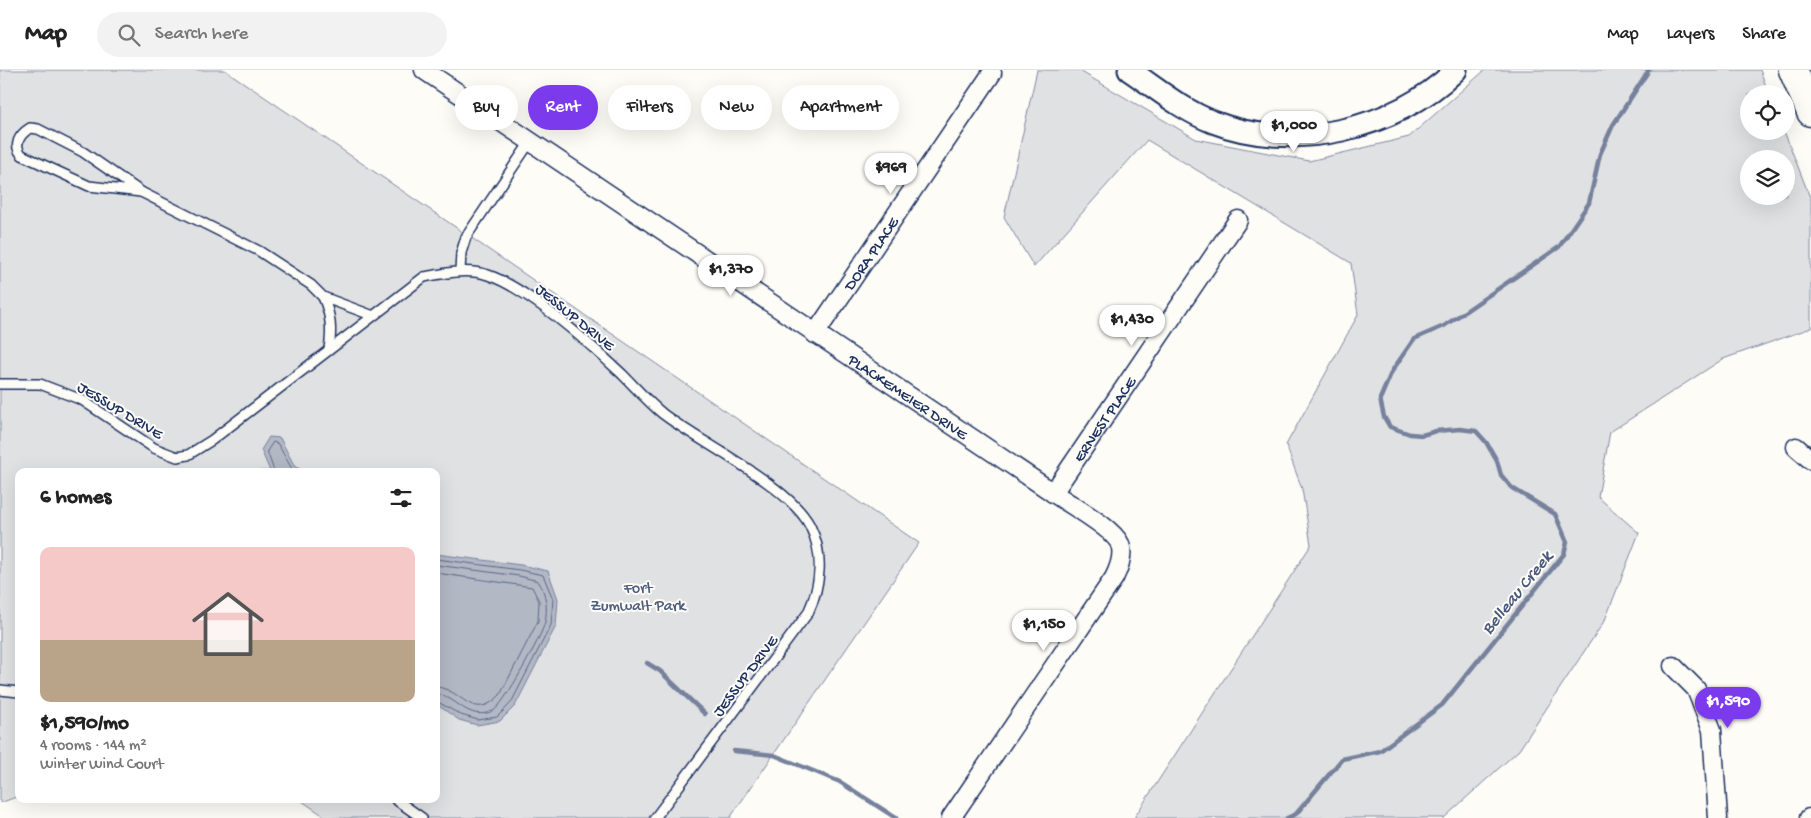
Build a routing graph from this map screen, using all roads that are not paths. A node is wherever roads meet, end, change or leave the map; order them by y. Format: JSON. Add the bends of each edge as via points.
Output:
{"nodes":[{"id":1,"x":424,"y":70,"type":"edge"},
{"id":2,"x":1129,"y":70,"type":"edge"},
{"id":3,"x":1456,"y":70,"type":"edge"},
{"id":4,"x":1793,"y":70,"type":"edge"},
{"id":5,"x":992,"y":73,"type":"dead end"},
{"id":6,"x":1811,"y":112,"type":"edge"},
{"id":7,"x":530,"y":142,"type":"junction"},
{"id":8,"x":141,"y":192,"type":"junction"},
{"id":9,"x":1238,"y":220,"type":"dead end"},
{"id":10,"x":460,"y":271,"type":"junction"},
{"id":11,"x":323,"y":297,"type":"junction"},
{"id":12,"x":371,"y":315,"type":"junction"},
{"id":13,"x":815,"y":334,"type":"junction"},
{"id":14,"x":329,"y":349,"type":"junction"},
{"id":15,"x":0,"y":384,"type":"edge"},
{"id":16,"x":1796,"y":448,"type":"dead end"},
{"id":17,"x":1811,"y":460,"type":"edge"},
{"id":18,"x":1053,"y":493,"type":"junction"},
{"id":19,"x":1673,"y":666,"type":"dead end"},
{"id":20,"x":0,"y":690,"type":"edge"},
{"id":21,"x":15,"y":692,"type":"edge"},
{"id":22,"x":401,"y":803,"type":"edge"},
{"id":23,"x":422,"y":818,"type":"edge"},
{"id":24,"x":655,"y":818,"type":"edge"},
{"id":25,"x":950,"y":818,"type":"edge"},
{"id":26,"x":1718,"y":818,"type":"edge"}],
"edges":[{"from":1,"to":7,"type":"street","name":"PLACKEMEIER DRIVE"},
{"from":2,"to":3,"type":"street","via":[[1187,110],[1211,122],[1240,131],[1293,135],[1357,128],[1394,114],[1427,94]]},
{"from":4,"to":6,"type":"main road"},
{"from":5,"to":13,"type":"street","name":"DORA PLACE"},
{"from":7,"to":10,"type":"lane","via":[[466,237]]},
{"from":7,"to":13,"type":"street","name":"PLACKEMEIER DRIVE"},
{"from":8,"to":8,"type":"lane","via":[[82,152],[38,129],[30,128],[18,141],[22,155],[89,186]]},
{"from":8,"to":11,"type":"lane","via":[[259,250]]},
{"from":9,"to":18,"type":"street","name":"ERNEST PLACE"},
{"from":10,"to":12,"type":"lane","name":"JESSUP DRIVE","via":[[424,277]]},
{"from":10,"to":24,"type":"lane","name":"JESSUP DRIVE","via":[[488,275],[523,292],[604,357],[662,413],[785,495],[810,525],[821,563],[817,594],[808,613]]},
{"from":11,"to":12,"type":"lane"},
{"from":11,"to":14,"type":"lane","via":[[332,329]]},
{"from":12,"to":14,"type":"lane","name":"JESSUP DRIVE"},
{"from":13,"to":18,"type":"street","name":"PLACKEMEIER DRIVE"},
{"from":14,"to":15,"type":"lane","name":"JESSUP DRIVE","via":[[212,440],[182,456],[154,448],[82,400],[40,384]]},
{"from":16,"to":17,"type":"street"},
{"from":18,"to":25,"type":"street","name":"PLACKEMEIER DRIVE","via":[[1112,534],[1122,554],[1119,568]]},
{"from":19,"to":26,"type":"street","via":[[1696,689],[1712,730]]},
{"from":20,"to":21,"type":"lane"},
{"from":22,"to":23,"type":"lane"}]}
